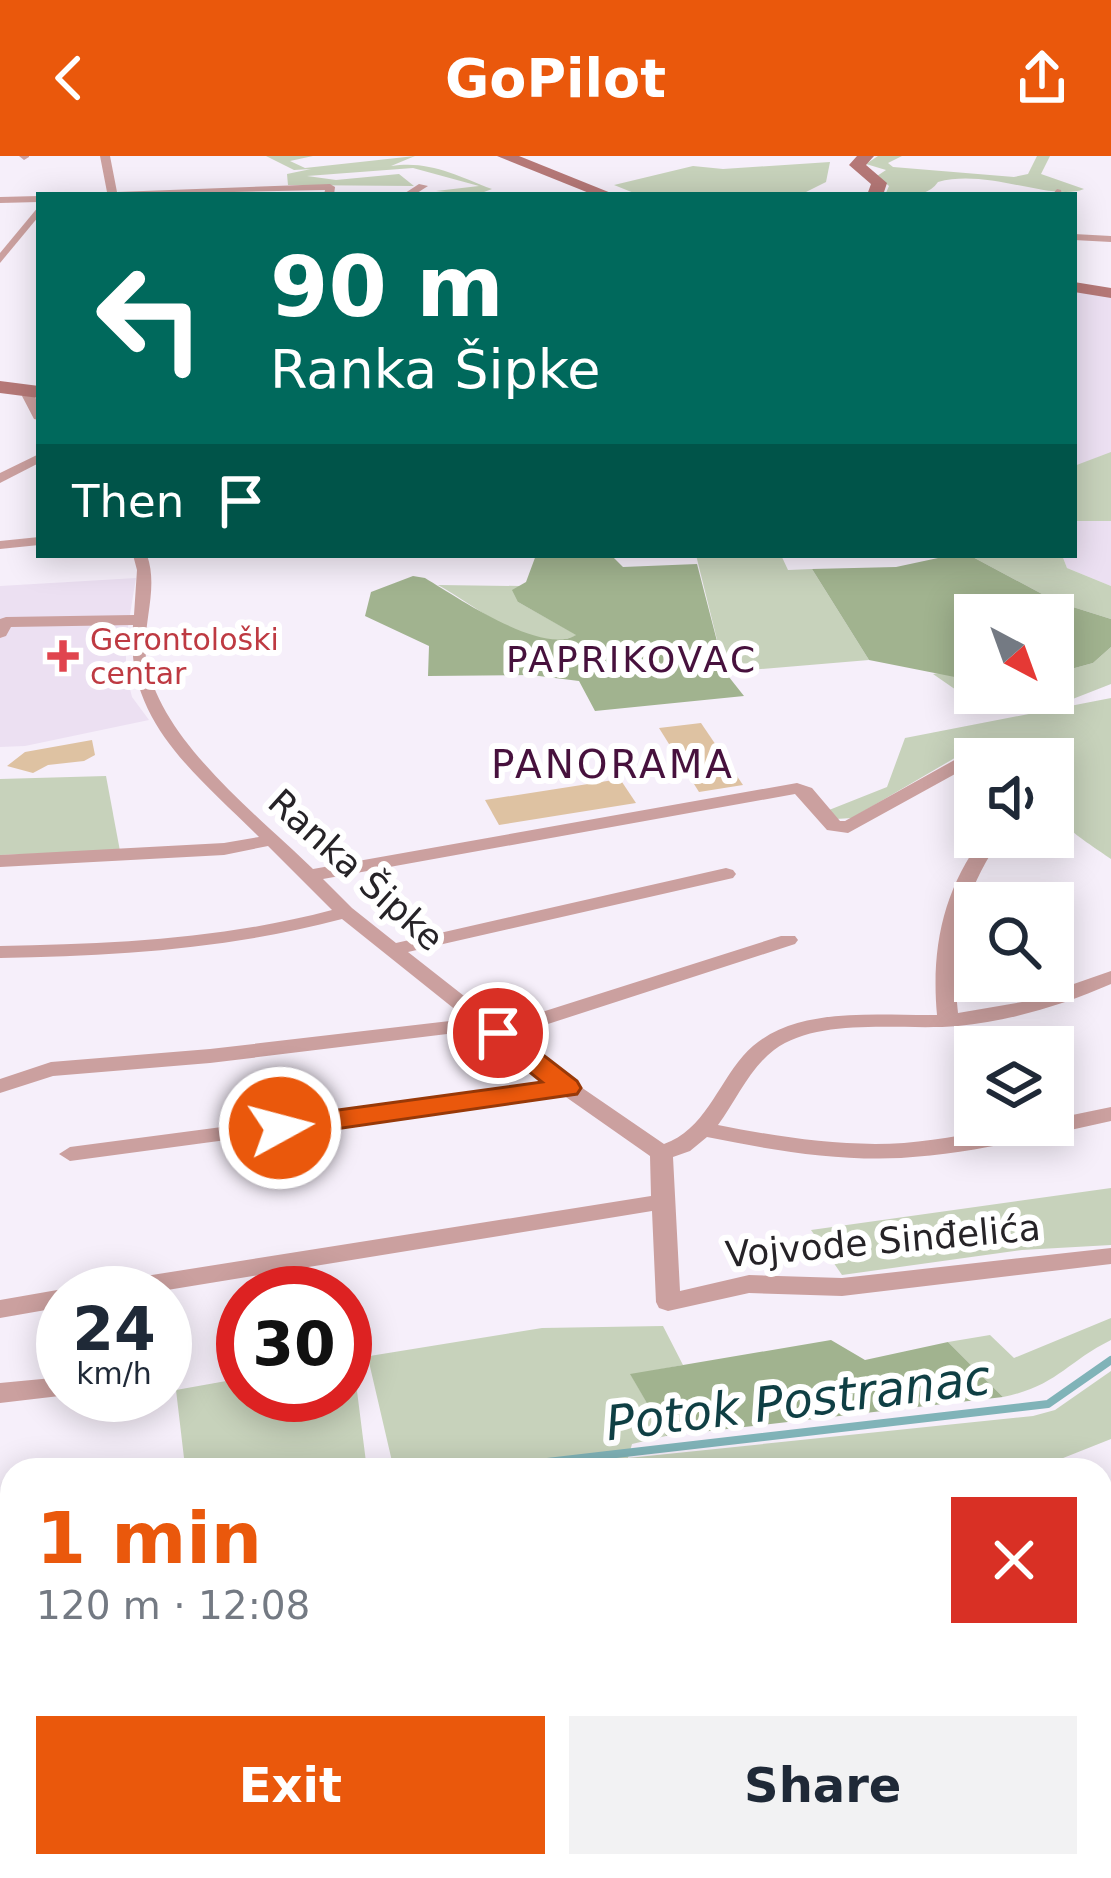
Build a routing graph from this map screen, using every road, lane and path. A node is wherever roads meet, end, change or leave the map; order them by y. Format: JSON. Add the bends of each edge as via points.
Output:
{"nodes":[{"id":1,"x":105,"y":156,"type":"edge"},
{"id":2,"x":505,"y":156,"type":"edge"},
{"id":3,"x":866,"y":156,"type":"edge"},
{"id":4,"x":329,"y":191,"type":"edge"},
{"id":5,"x":110,"y":192,"type":"edge"},
{"id":6,"x":257,"y":192,"type":"edge"},
{"id":7,"x":600,"y":192,"type":"edge"},
{"id":8,"x":876,"y":192,"type":"edge"},
{"id":9,"x":36,"y":199,"type":"edge"},
{"id":10,"x":0,"y":200,"type":"edge"},
{"id":11,"x":36,"y":213,"type":"edge"},
{"id":12,"x":1077,"y":237,"type":"edge"},
{"id":13,"x":1111,"y":239,"type":"edge"},
{"id":14,"x":0,"y":260,"type":"edge"},
{"id":15,"x":1077,"y":287,"type":"edge"},
{"id":16,"x":1111,"y":293,"type":"edge"},
{"id":17,"x":0,"y":387,"type":"edge"},
{"id":18,"x":36,"y":391,"type":"edge"},
{"id":19,"x":36,"y":460,"type":"edge"},
{"id":20,"x":0,"y":479,"type":"edge"},
{"id":21,"x":36,"y":541,"type":"edge"},
{"id":22,"x":0,"y":545,"type":"edge"},
{"id":23,"x":141,"y":558,"type":"edge"},
{"id":24,"x":140,"y":620,"type":"junction"},
{"id":25,"x":0,"y":633,"type":"edge"},
{"id":26,"x":954,"y":768,"type":"edge"},
{"id":27,"x":270,"y":841,"type":"junction"},
{"id":28,"x":979,"y":858,"type":"edge"},
{"id":29,"x":0,"y":861,"type":"edge"},
{"id":30,"x":726,"y":874,"type":"dead end"},
{"id":31,"x":307,"y":877,"type":"junction"},
{"id":32,"x":345,"y":912,"type":"junction"},
{"id":33,"x":788,"y":940,"type":"dead end"},
{"id":34,"x":391,"y":950,"type":"junction"},
{"id":35,"x":0,"y":952,"type":"edge"},
{"id":36,"x":1111,"y":977,"type":"edge"},
{"id":37,"x":948,"y":1020,"type":"junction"},
{"id":38,"x":491,"y":1028,"type":"junction"},
{"id":39,"x":0,"y":1086,"type":"edge"},
{"id":40,"x":567,"y":1088,"type":"junction"},
{"id":41,"x":1111,"y":1114,"type":"edge"},
{"id":42,"x":703,"y":1129,"type":"junction"},
{"id":43,"x":661,"y":1153,"type":"junction"},
{"id":44,"x":70,"y":1154,"type":"dead end"},
{"id":45,"x":660,"y":1202,"type":"junction"},
{"id":46,"x":1111,"y":1256,"type":"edge"},
{"id":47,"x":192,"y":1277,"type":"edge"},
{"id":48,"x":36,"y":1303,"type":"edge"},
{"id":49,"x":0,"y":1309,"type":"edge"},
{"id":50,"x":36,"y":1390,"type":"edge"},
{"id":51,"x":0,"y":1393,"type":"edge"}],
"edges":[{"from":1,"to":5,"type":"street"},
{"from":2,"to":7,"type":"street"},
{"from":3,"to":8,"type":"street","via":[[857,165],[879,183]]},
{"from":4,"to":6,"type":"street"},
{"from":9,"to":10,"type":"street"},
{"from":11,"to":14,"type":"street"},
{"from":12,"to":13,"type":"street"},
{"from":15,"to":16,"type":"street"},
{"from":17,"to":18,"type":"street"},
{"from":19,"to":20,"type":"street"},
{"from":21,"to":22,"type":"street"},
{"from":23,"to":24,"type":"street","name":"Ranka Šipke"},
{"from":24,"to":25,"type":"street","via":[[6,622]]},
{"from":24,"to":27,"type":"street","name":"Ranka Šipke","via":[[138,657],[156,713]]},
{"from":26,"to":31,"type":"street","via":[[848,827],[834,826],[804,790],[792,789]]},
{"from":27,"to":29,"type":"street"},
{"from":27,"to":31,"type":"street","name":"Ranka Šipke"},
{"from":28,"to":37,"type":"street","via":[[946,938]]},
{"from":30,"to":34,"type":"street"},
{"from":31,"to":32,"type":"street","name":"Ranka Šipke"},
{"from":32,"to":34,"type":"street","name":"Ranka Šipke"},
{"from":32,"to":35,"type":"street","via":[[191,943]]},
{"from":33,"to":38,"type":"street"},
{"from":34,"to":38,"type":"street","name":"Ranka Šipke"},
{"from":36,"to":37,"type":"street"},
{"from":37,"to":42,"type":"street","via":[[784,1036],[754,1058]]},
{"from":38,"to":39,"type":"street","via":[[51,1069]]},
{"from":38,"to":40,"type":"street","name":"Ranka Šipke"},
{"from":40,"to":43,"type":"street","name":"Ranka Šipke"},
{"from":40,"to":44,"type":"street"},
{"from":41,"to":42,"type":"street","via":[[871,1151]]},
{"from":42,"to":43,"type":"street"},
{"from":43,"to":45,"type":"street","name":"Vojvode Sinđelića"},
{"from":45,"to":46,"type":"street","name":"Vojvode Sinđelića","via":[[668,1302],[749,1284],[871,1285]]},
{"from":45,"to":47,"type":"street"},
{"from":48,"to":49,"type":"street"},
{"from":50,"to":51,"type":"street"}]}
